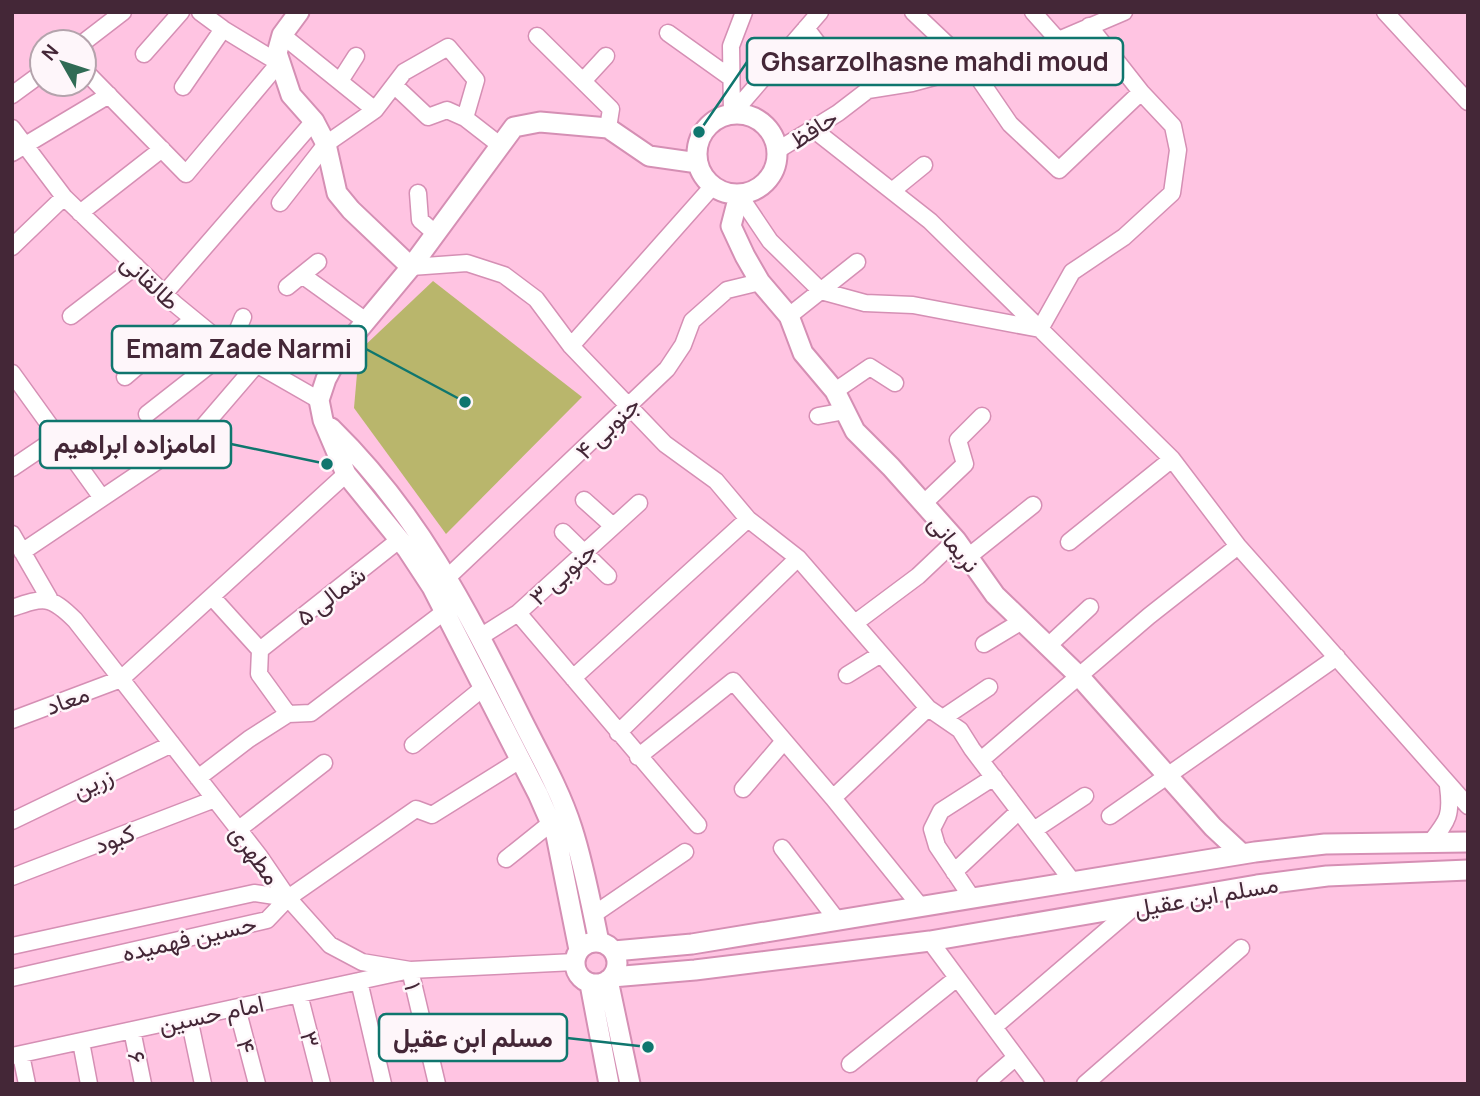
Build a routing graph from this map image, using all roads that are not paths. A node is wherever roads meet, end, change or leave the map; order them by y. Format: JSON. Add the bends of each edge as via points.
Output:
{"nodes":[{"id":1,"x":123,"y":12,"type":"edge"},
{"id":2,"x":181,"y":12,"type":"edge"},
{"id":3,"x":200,"y":12,"type":"edge"},
{"id":4,"x":299,"y":12,"type":"edge"},
{"id":5,"x":744,"y":12,"type":"edge"},
{"id":6,"x":820,"y":12,"type":"edge"},
{"id":7,"x":913,"y":12,"type":"edge"},
{"id":8,"x":1033,"y":12,"type":"edge"},
{"id":9,"x":1124,"y":12,"type":"edge"},
{"id":10,"x":1385,"y":12,"type":"edge"},
{"id":11,"x":1096,"y":19,"type":"edge"},
{"id":12,"x":806,"y":29,"type":"junction"},
{"id":13,"x":223,"y":30,"type":"junction"},
{"id":14,"x":98,"y":31,"type":"edge"},
{"id":15,"x":668,"y":33,"type":"dead end"},
{"id":16,"x":282,"y":35,"type":"junction"},
{"id":17,"x":537,"y":36,"type":"dead end"},
{"id":18,"x":1058,"y":40,"type":"junction"},
{"id":19,"x":824,"y":52,"type":"dead end"},
{"id":20,"x":144,"y":54,"type":"dead end"},
{"id":21,"x":356,"y":56,"type":"dead end"},
{"id":22,"x":606,"y":56,"type":"dead end"},
{"id":23,"x":279,"y":63,"type":"junction"},
{"id":24,"x":971,"y":67,"type":"junction"},
{"id":25,"x":731,"y":78,"type":"junction"},
{"id":26,"x":340,"y":81,"type":"junction"},
{"id":27,"x":583,"y":81,"type":"junction"},
{"id":28,"x":28,"y":83,"type":"edge"},
{"id":29,"x":98,"y":84,"type":"edge"},
{"id":30,"x":394,"y":85,"type":"junction"},
{"id":31,"x":183,"y":87,"type":"dead end"},
{"id":32,"x":1141,"y":92,"type":"junction"},
{"id":33,"x":12,"y":95,"type":"edge"},
{"id":34,"x":109,"y":95,"type":"junction"},
{"id":35,"x":1468,"y":102,"type":"edge"},
{"id":36,"x":375,"y":110,"type":"junction"},
{"id":37,"x":733,"y":114,"type":"junction"},
{"id":38,"x":465,"y":118,"type":"junction"},
{"id":39,"x":314,"y":121,"type":"junction"},
{"id":40,"x":12,"y":128,"type":"edge"},
{"id":41,"x":608,"y":128,"type":"junction"},
{"id":42,"x":813,"y":129,"type":"junction"},
{"id":43,"x":326,"y":144,"type":"junction"},
{"id":44,"x":500,"y":146,"type":"junction"},
{"id":45,"x":19,"y":149,"type":"edge"},
{"id":46,"x":162,"y":149,"type":"junction"},
{"id":47,"x":778,"y":150,"type":"junction"},
{"id":48,"x":698,"y":163,"type":"junction"},
{"id":49,"x":924,"y":165,"type":"dead end"},
{"id":50,"x":712,"y":187,"type":"junction"},
{"id":51,"x":892,"y":191,"type":"junction"},
{"id":52,"x":418,"y":193,"type":"dead end"},
{"id":53,"x":738,"y":195,"type":"junction"},
{"id":54,"x":64,"y":197,"type":"junction"},
{"id":55,"x":280,"y":203,"type":"dead end"},
{"id":56,"x":80,"y":213,"type":"junction"},
{"id":57,"x":436,"y":234,"type":"junction"},
{"id":58,"x":12,"y":247,"type":"edge"},
{"id":59,"x":318,"y":262,"type":"dead end"},
{"id":60,"x":857,"y":262,"type":"dead end"},
{"id":61,"x":136,"y":266,"type":"junction"},
{"id":62,"x":411,"y":267,"type":"junction"},
{"id":63,"x":302,"y":275,"type":"junction"},
{"id":64,"x":760,"y":282,"type":"junction"},
{"id":65,"x":287,"y":288,"type":"dead end"},
{"id":66,"x":821,"y":291,"type":"junction"},
{"id":67,"x":164,"y":294,"type":"junction"},
{"id":68,"x":71,"y":316,"type":"dead end"},
{"id":69,"x":789,"y":316,"type":"junction"},
{"id":70,"x":243,"y":317,"type":"dead end"},
{"id":71,"x":193,"y":319,"type":"junction"},
{"id":72,"x":366,"y":321,"type":"junction"},
{"id":73,"x":1040,"y":329,"type":"junction"},
{"id":74,"x":571,"y":346,"type":"junction"},
{"id":75,"x":230,"y":349,"type":"junction"},
{"id":76,"x":257,"y":364,"type":"junction"},
{"id":77,"x":12,"y":373,"type":"edge"},
{"id":78,"x":125,"y":377,"type":"dead end"},
{"id":79,"x":895,"y":383,"type":"dead end"},
{"id":80,"x":835,"y":391,"type":"junction"},
{"id":81,"x":319,"y":400,"type":"junction"},
{"id":82,"x":629,"y":406,"type":"junction"},
{"id":83,"x":845,"y":411,"type":"junction"},
{"id":84,"x":147,"y":414,"type":"dead end"},
{"id":85,"x":818,"y":416,"type":"dead end"},
{"id":86,"x":982,"y":416,"type":"dead end"},
{"id":87,"x":323,"y":420,"type":"junction"},
{"id":88,"x":58,"y":437,"type":"junction"},
{"id":89,"x":1172,"y":459,"type":"junction"},
{"id":90,"x":12,"y":468,"type":"edge"},
{"id":91,"x":346,"y":474,"type":"junction"},
{"id":92,"x":102,"y":498,"type":"junction"},
{"id":93,"x":584,"y":500,"type":"dead end"},
{"id":94,"x":639,"y":503,"type":"dead end"},
{"id":95,"x":923,"y":504,"type":"junction"},
{"id":96,"x":1034,"y":505,"type":"dead end"},
{"id":97,"x":748,"y":520,"type":"junction"},
{"id":98,"x":613,"y":526,"type":"junction"},
{"id":99,"x":563,"y":533,"type":"dead end"},
{"id":100,"x":12,"y":534,"type":"edge"},
{"id":101,"x":399,"y":540,"type":"junction"},
{"id":102,"x":956,"y":540,"type":"junction"},
{"id":103,"x":1069,"y":542,"type":"dead end"},
{"id":104,"x":1238,"y":546,"type":"junction"},
{"id":105,"x":22,"y":552,"type":"junction"},
{"id":106,"x":584,"y":552,"type":"junction"},
{"id":107,"x":968,"y":557,"type":"junction"},
{"id":108,"x":798,"y":558,"type":"junction"},
{"id":109,"x":608,"y":576,"type":"dead end"},
{"id":110,"x":448,"y":577,"type":"junction"},
{"id":111,"x":212,"y":597,"type":"junction"},
{"id":112,"x":49,"y":598,"type":"junction"},
{"id":113,"x":1090,"y":607,"type":"dead end"},
{"id":114,"x":12,"y":608,"type":"edge"},
{"id":115,"x":444,"y":612,"type":"junction"},
{"id":116,"x":518,"y":613,"type":"junction"},
{"id":117,"x":1022,"y":621,"type":"junction"},
{"id":118,"x":855,"y":623,"type":"junction"},
{"id":119,"x":480,"y":637,"type":"junction"},
{"id":120,"x":984,"y":644,"type":"dead end"},
{"id":121,"x":1048,"y":646,"type":"junction"},
{"id":122,"x":260,"y":650,"type":"junction"},
{"id":123,"x":881,"y":654,"type":"junction"},
{"id":124,"x":1338,"y":657,"type":"junction"},
{"id":125,"x":848,"y":675,"type":"dead end"},
{"id":126,"x":1079,"y":676,"type":"junction"},
{"id":127,"x":573,"y":678,"type":"junction"},
{"id":128,"x":121,"y":679,"type":"junction"},
{"id":129,"x":989,"y":687,"type":"dead end"},
{"id":130,"x":483,"y":688,"type":"junction"},
{"id":131,"x":928,"y":708,"type":"junction"},
{"id":132,"x":288,"y":714,"type":"junction"},
{"id":133,"x":943,"y":718,"type":"junction"},
{"id":134,"x":12,"y":720,"type":"edge"},
{"id":135,"x":618,"y":733,"type":"junction"},
{"id":136,"x":784,"y":741,"type":"junction"},
{"id":137,"x":172,"y":744,"type":"junction"},
{"id":138,"x":413,"y":745,"type":"dead end"},
{"id":139,"x":638,"y":757,"type":"junction"},
{"id":140,"x":520,"y":760,"type":"junction"},
{"id":141,"x":981,"y":760,"type":"junction"},
{"id":142,"x":324,"y":763,"type":"dead end"},
{"id":143,"x":1168,"y":776,"type":"junction"},
{"id":144,"x":994,"y":777,"type":"junction"},
{"id":145,"x":198,"y":778,"type":"junction"},
{"id":146,"x":1448,"y":786,"type":"junction"},
{"id":147,"x":743,"y":789,"type":"dead end"},
{"id":148,"x":1085,"y":796,"type":"dead end"},
{"id":149,"x":833,"y":798,"type":"junction"},
{"id":150,"x":215,"y":799,"type":"junction"},
{"id":151,"x":1468,"y":806,"type":"edge"},
{"id":152,"x":1019,"y":811,"type":"junction"},
{"id":153,"x":1110,"y":816,"type":"dead end"},
{"id":154,"x":12,"y":821,"type":"edge"},
{"id":155,"x":551,"y":823,"type":"junction"},
{"id":156,"x":698,"y":825,"type":"dead end"},
{"id":157,"x":239,"y":829,"type":"junction"},
{"id":158,"x":1034,"y":830,"type":"junction"},
{"id":159,"x":1468,"y":842,"type":"edge"},
{"id":160,"x":1430,"y":843,"type":"junction"},
{"id":161,"x":1325,"y":844,"type":"junction"},
{"id":162,"x":782,"y":848,"type":"dead end"},
{"id":163,"x":685,"y":852,"type":"dead end"},
{"id":164,"x":1242,"y":854,"type":"junction"},
{"id":165,"x":506,"y":859,"type":"dead end"},
{"id":166,"x":1468,"y":870,"type":"edge"},
{"id":167,"x":954,"y":872,"type":"junction"},
{"id":168,"x":1328,"y":876,"type":"junction"},
{"id":169,"x":12,"y":877,"type":"edge"},
{"id":170,"x":1073,"y":882,"type":"junction"},
{"id":171,"x":288,"y":898,"type":"junction"},
{"id":172,"x":972,"y":898,"type":"junction"},
{"id":173,"x":921,"y":907,"type":"junction"},
{"id":174,"x":1133,"y":908,"type":"junction"},
{"id":175,"x":593,"y":915,"type":"junction"},
{"id":176,"x":837,"y":920,"type":"junction"},
{"id":177,"x":930,"y":942,"type":"junction"},
{"id":178,"x":692,"y":944,"type":"junction"},
{"id":179,"x":12,"y":946,"type":"edge"},
{"id":180,"x":606,"y":946,"type":"junction"},
{"id":181,"x":1241,"y":948,"type":"dead end"},
{"id":182,"x":577,"y":956,"type":"junction"},
{"id":183,"x":410,"y":970,"type":"junction"},
{"id":184,"x":695,"y":970,"type":"junction"},
{"id":185,"x":12,"y":978,"type":"edge"},
{"id":186,"x":957,"y":978,"type":"junction"},
{"id":187,"x":604,"y":980,"type":"junction"},
{"id":188,"x":359,"y":981,"type":"junction"},
{"id":189,"x":299,"y":994,"type":"junction"},
{"id":190,"x":237,"y":1008,"type":"junction"},
{"id":191,"x":189,"y":1018,"type":"junction"},
{"id":192,"x":994,"y":1027,"type":"junction"},
{"id":193,"x":132,"y":1030,"type":"junction"},
{"id":194,"x":82,"y":1042,"type":"junction"},
{"id":195,"x":16,"y":1056,"type":"edge"},
{"id":196,"x":1016,"y":1057,"type":"junction"},
{"id":197,"x":850,"y":1064,"type":"dead end"},
{"id":198,"x":27,"y":1084,"type":"edge"},
{"id":199,"x":89,"y":1084,"type":"edge"},
{"id":200,"x":143,"y":1084,"type":"edge"},
{"id":201,"x":203,"y":1084,"type":"edge"},
{"id":202,"x":257,"y":1084,"type":"edge"},
{"id":203,"x":323,"y":1084,"type":"edge"},
{"id":204,"x":383,"y":1084,"type":"edge"},
{"id":205,"x":437,"y":1084,"type":"edge"},
{"id":206,"x":609,"y":1084,"type":"edge"},
{"id":207,"x":630,"y":1084,"type":"edge"},
{"id":208,"x":985,"y":1084,"type":"edge"},
{"id":209,"x":1036,"y":1084,"type":"edge"},
{"id":210,"x":1085,"y":1084,"type":"edge"}],
"edges":[{"from":1,"to":14,"type":"street"},
{"from":2,"to":20,"type":"street"},
{"from":3,"to":13,"type":"street"},
{"from":4,"to":16,"type":"street"},
{"from":5,"to":25,"type":"street","via":[[730,46]]},
{"from":6,"to":12,"type":"street"},
{"from":7,"to":24,"type":"street"},
{"from":8,"to":18,"type":"street"},
{"from":9,"to":11,"type":"street","name":"حافظ"},
{"from":10,"to":35,"type":"street"},
{"from":11,"to":18,"type":"street","name":"حافظ"},
{"from":11,"to":32,"type":"street"},
{"from":12,"to":19,"type":"street"},
{"from":12,"to":37,"type":"street"},
{"from":13,"to":23,"type":"street"},
{"from":13,"to":31,"type":"street"},
{"from":15,"to":25,"type":"street"},
{"from":16,"to":23,"type":"street"},
{"from":16,"to":26,"type":"street"},
{"from":17,"to":27,"type":"street"},
{"from":18,"to":24,"type":"street","name":"حافظ"},
{"from":21,"to":26,"type":"street"},
{"from":22,"to":27,"type":"street"},
{"from":23,"to":39,"type":"street","via":[[291,95]]},
{"from":23,"to":46,"type":"street","via":[[186,174]]},
{"from":24,"to":32,"type":"street","via":[[1010,124],[1059,170]]},
{"from":24,"to":42,"type":"street","name":"حافظ","via":[[868,90]]},
{"from":25,"to":37,"type":"street"},
{"from":26,"to":36,"type":"street"},
{"from":27,"to":41,"type":"street","via":[[611,109]]},
{"from":28,"to":33,"type":"street"},
{"from":29,"to":34,"type":"street"},
{"from":30,"to":36,"type":"street"},
{"from":30,"to":38,"type":"street","via":[[428,117],[447,110]]},
{"from":30,"to":38,"type":"street","via":[[404,72],[448,47],[476,80]]},
{"from":32,"to":73,"type":"street","via":[[1172,126],[1178,150],[1172,193],[1124,237],[1072,272]]},
{"from":34,"to":45,"type":"street"},
{"from":34,"to":46,"type":"street"},
{"from":36,"to":43,"type":"street"},
{"from":37,"to":47,"type":"street","via":[[746,114],[768,127]]},
{"from":37,"to":48,"type":"street","via":[[709,125],[701,136]]},
{"from":38,"to":44,"type":"street"},
{"from":39,"to":43,"type":"street"},
{"from":39,"to":67,"type":"street"},
{"from":40,"to":45,"type":"street","name":"طالقانی"},
{"from":41,"to":44,"type":"street","via":[[541,121],[514,127]]},
{"from":41,"to":48,"type":"street","via":[[649,156]]},
{"from":42,"to":47,"type":"street","name":"حافظ"},
{"from":42,"to":51,"type":"street"},
{"from":43,"to":55,"type":"street"},
{"from":43,"to":62,"type":"street","via":[[337,193]]},
{"from":44,"to":57,"type":"street"},
{"from":45,"to":54,"type":"street","name":"طالقانی"},
{"from":46,"to":56,"type":"street"},
{"from":47,"to":53,"type":"street","via":[[777,163],[764,185]]},
{"from":48,"to":50,"type":"street"},
{"from":49,"to":51,"type":"street"},
{"from":50,"to":53,"type":"street"},
{"from":50,"to":74,"type":"street"},
{"from":51,"to":73,"type":"street","via":[[930,221]]},
{"from":52,"to":57,"type":"street","via":[[420,220]]},
{"from":53,"to":64,"type":"street","name":"نریمانی","via":[[731,226]]},
{"from":53,"to":66,"type":"street","via":[[770,241]]},
{"from":54,"to":56,"type":"street","name":"طالقانی"},
{"from":54,"to":58,"type":"street"},
{"from":56,"to":61,"type":"street","name":"طالقانی"},
{"from":57,"to":62,"type":"street"},
{"from":59,"to":63,"type":"street"},
{"from":60,"to":66,"type":"street"},
{"from":61,"to":67,"type":"street","name":"طالقانی"},
{"from":61,"to":68,"type":"street"},
{"from":62,"to":72,"type":"street"},
{"from":62,"to":74,"type":"street","via":[[467,263],[504,275],[536,299]]},
{"from":63,"to":65,"type":"street"},
{"from":63,"to":72,"type":"street"},
{"from":64,"to":69,"type":"street","name":"نریمانی"},
{"from":64,"to":82,"type":"street","name":"۴ جنوبی","via":[[727,290],[692,321],[667,369]]},
{"from":66,"to":69,"type":"street"},
{"from":66,"to":73,"type":"street","via":[[865,303],[913,305]]},
{"from":67,"to":71,"type":"street","name":"طالقانی"},
{"from":69,"to":80,"type":"street","name":"نریمانی","via":[[803,353]]},
{"from":70,"to":75,"type":"street"},
{"from":71,"to":75,"type":"street","name":"طالقانی"},
{"from":71,"to":78,"type":"street"},
{"from":72,"to":81,"type":"street","via":[[341,351]]},
{"from":73,"to":89,"type":"street"},
{"from":74,"to":82,"type":"street"},
{"from":75,"to":76,"type":"street","name":"طالقانی"},
{"from":75,"to":84,"type":"street"},
{"from":76,"to":81,"type":"street","name":"طالقانی"},
{"from":76,"to":92,"type":"street","via":[[196,435]]},
{"from":77,"to":88,"type":"street"},
{"from":79,"to":80,"type":"street","via":[[870,367]]},
{"from":80,"to":83,"type":"street","name":"نریمانی"},
{"from":81,"to":87,"type":"street"},
{"from":82,"to":97,"type":"street","via":[[665,444],[716,481]]},
{"from":82,"to":110,"type":"street","name":"۴ جنوبی"},
{"from":83,"to":85,"type":"street"},
{"from":83,"to":95,"type":"street","name":"نریمانی","via":[[855,431]]},
{"from":86,"to":95,"type":"street","via":[[958,440],[965,464]]},
{"from":87,"to":91,"type":"street"},
{"from":87,"to":110,"type":"street","via":[[364,460]]},
{"from":88,"to":90,"type":"street"},
{"from":88,"to":92,"type":"street"},
{"from":89,"to":103,"type":"street"},
{"from":89,"to":104,"type":"street"},
{"from":91,"to":101,"type":"street"},
{"from":91,"to":111,"type":"street"},
{"from":92,"to":105,"type":"street"},
{"from":93,"to":98,"type":"street"},
{"from":94,"to":98,"type":"street","name":"۳ جنوبی"},
{"from":95,"to":102,"type":"street","name":"نریمانی"},
{"from":96,"to":107,"type":"street"},
{"from":97,"to":108,"type":"street"},
{"from":97,"to":127,"type":"street"},
{"from":98,"to":106,"type":"street","name":"۳ جنوبی"},
{"from":99,"to":106,"type":"street"},
{"from":100,"to":105,"type":"street","name":"مطهری"},
{"from":101,"to":115,"type":"street"},
{"from":101,"to":122,"type":"street","name":"۵ شمالی"},
{"from":102,"to":107,"type":"street","name":"نریمانی"},
{"from":102,"to":118,"type":"street","via":[[918,576]]},
{"from":104,"to":124,"type":"street"},
{"from":104,"to":126,"type":"street"},
{"from":105,"to":112,"type":"street","name":"مطهری"},
{"from":106,"to":109,"type":"street"},
{"from":106,"to":116,"type":"street","name":"۳ جنوبی"},
{"from":107,"to":117,"type":"street","name":"نریمانی"},
{"from":108,"to":118,"type":"street"},
{"from":108,"to":135,"type":"street"},
{"from":110,"to":119,"type":"street"},
{"from":111,"to":122,"type":"street"},
{"from":111,"to":128,"type":"street"},
{"from":112,"to":114,"type":"street"},
{"from":112,"to":128,"type":"street","name":"مطهری","via":[[75,620]]},
{"from":113,"to":121,"type":"street"},
{"from":115,"to":130,"type":"street"},
{"from":115,"to":132,"type":"street","via":[[312,713]]},
{"from":116,"to":119,"type":"street","name":"۳ جنوبی"},
{"from":116,"to":127,"type":"street"},
{"from":117,"to":120,"type":"street"},
{"from":117,"to":121,"type":"street","name":"نریمانی"},
{"from":118,"to":123,"type":"street"},
{"from":119,"to":175,"type":"street","via":[[572,827]]},
{"from":121,"to":126,"type":"street","name":"نریمانی"},
{"from":122,"to":132,"type":"street","via":[[259,674]]},
{"from":123,"to":125,"type":"street"},
{"from":123,"to":131,"type":"street"},
{"from":124,"to":143,"type":"street"},
{"from":124,"to":146,"type":"street"},
{"from":126,"to":141,"type":"street"},
{"from":126,"to":143,"type":"street","name":"نریمانی"},
{"from":127,"to":135,"type":"street"},
{"from":128,"to":134,"type":"street","name":"معاد"},
{"from":128,"to":137,"type":"street","name":"مطهری"},
{"from":129,"to":133,"type":"street"},
{"from":130,"to":138,"type":"street"},
{"from":130,"to":140,"type":"street"},
{"from":131,"to":133,"type":"street"},
{"from":131,"to":149,"type":"street"},
{"from":132,"to":145,"type":"street"},
{"from":133,"to":141,"type":"street","via":[[960,730]]},
{"from":135,"to":139,"type":"street"},
{"from":136,"to":139,"type":"street","via":[[733,681]]},
{"from":136,"to":147,"type":"street"},
{"from":136,"to":149,"type":"street"},
{"from":137,"to":145,"type":"street","name":"مطهری"},
{"from":137,"to":154,"type":"street","name":"زرین"},
{"from":139,"to":156,"type":"street"},
{"from":140,"to":155,"type":"street"},
{"from":140,"to":171,"type":"street","via":[[432,815],[416,809]]},
{"from":141,"to":144,"type":"street"},
{"from":142,"to":157,"type":"street"},
{"from":143,"to":153,"type":"street"},
{"from":143,"to":164,"type":"street","name":"نریمانی"},
{"from":144,"to":152,"type":"street"},
{"from":144,"to":167,"type":"street","via":[[941,811],[932,829]]},
{"from":145,"to":150,"type":"street","name":"مطهری"},
{"from":146,"to":151,"type":"street"},
{"from":146,"to":160,"type":"street","via":[[1451,808]]},
{"from":148,"to":158,"type":"street"},
{"from":149,"to":173,"type":"street"},
{"from":150,"to":157,"type":"street","name":"مطهری"},
{"from":150,"to":169,"type":"street","name":"کبود"},
{"from":152,"to":158,"type":"street"},
{"from":152,"to":167,"type":"street"},
{"from":155,"to":165,"type":"street"},
{"from":155,"to":182,"type":"street","via":[[567,880]]},
{"from":157,"to":171,"type":"street","name":"مطهری"},
{"from":158,"to":170,"type":"street"},
{"from":159,"to":160,"type":"street","name":"مسلم ابن عقیل"},
{"from":160,"to":161,"type":"street","name":"مسلم ابن عقیل"},
{"from":161,"to":164,"type":"street","name":"مسلم ابن عقیل"},
{"from":161,"to":168,"type":"street"},
{"from":162,"to":176,"type":"street"},
{"from":163,"to":175,"type":"street"},
{"from":164,"to":170,"type":"street","name":"مسلم ابن عقیل"},
{"from":166,"to":168,"type":"street","name":"مسلم ابن عقیل"},
{"from":167,"to":172,"type":"street"},
{"from":168,"to":174,"type":"street","name":"مسلم ابن عقیل"},
{"from":170,"to":172,"type":"street","name":"مسلم ابن عقیل"},
{"from":171,"to":179,"type":"street","name":"حسین فهمیده","via":[[254,893]]},
{"from":171,"to":183,"type":"street","name":"مطهری","via":[[330,945],[362,962]]},
{"from":171,"to":185,"type":"street","name":"حسین فهمیده","via":[[267,920]]},
{"from":172,"to":173,"type":"street","name":"مسلم ابن عقیل"},
{"from":173,"to":176,"type":"street","name":"مسلم ابن عقیل"},
{"from":174,"to":177,"type":"street","name":"مسلم ابن عقیل"},
{"from":174,"to":192,"type":"street"},
{"from":175,"to":180,"type":"street"},
{"from":176,"to":178,"type":"street","name":"مسلم ابن عقیل"},
{"from":177,"to":184,"type":"street","name":"مسلم ابن عقیل"},
{"from":177,"to":186,"type":"street"},
{"from":178,"to":180,"type":"street","name":"مسلم ابن عقیل"},
{"from":178,"to":184,"type":"street"},
{"from":180,"to":182,"type":"street","via":[[588,944]]},
{"from":180,"to":187,"type":"street","via":[[617,960],[617,969]]},
{"from":181,"to":210,"type":"street"},
{"from":182,"to":183,"type":"street","name":"مطهری"},
{"from":182,"to":187,"type":"street","via":[[582,979]]},
{"from":183,"to":188,"type":"street","name":"امام حسین"},
{"from":183,"to":205,"type":"street","name":"۱"},
{"from":184,"to":187,"type":"street","name":"مسلم ابن عقیل"},
{"from":186,"to":192,"type":"street"},
{"from":186,"to":197,"type":"street"},
{"from":187,"to":206,"type":"street"},
{"from":187,"to":207,"type":"street"},
{"from":188,"to":189,"type":"street","name":"امام حسین"},
{"from":188,"to":204,"type":"street"},
{"from":189,"to":190,"type":"street","name":"امام حسین"},
{"from":189,"to":203,"type":"street","name":"۳"},
{"from":190,"to":191,"type":"street","name":"امام حسین"},
{"from":190,"to":202,"type":"street","name":"۴"},
{"from":191,"to":193,"type":"street","name":"امام حسین"},
{"from":191,"to":201,"type":"street"},
{"from":192,"to":196,"type":"street"},
{"from":193,"to":194,"type":"street","name":"امام حسین"},
{"from":193,"to":200,"type":"street","name":"۶"},
{"from":194,"to":195,"type":"street","name":"امام حسین"},
{"from":194,"to":199,"type":"street"},
{"from":195,"to":198,"type":"street"},
{"from":196,"to":208,"type":"street"},
{"from":196,"to":209,"type":"street"}]}
